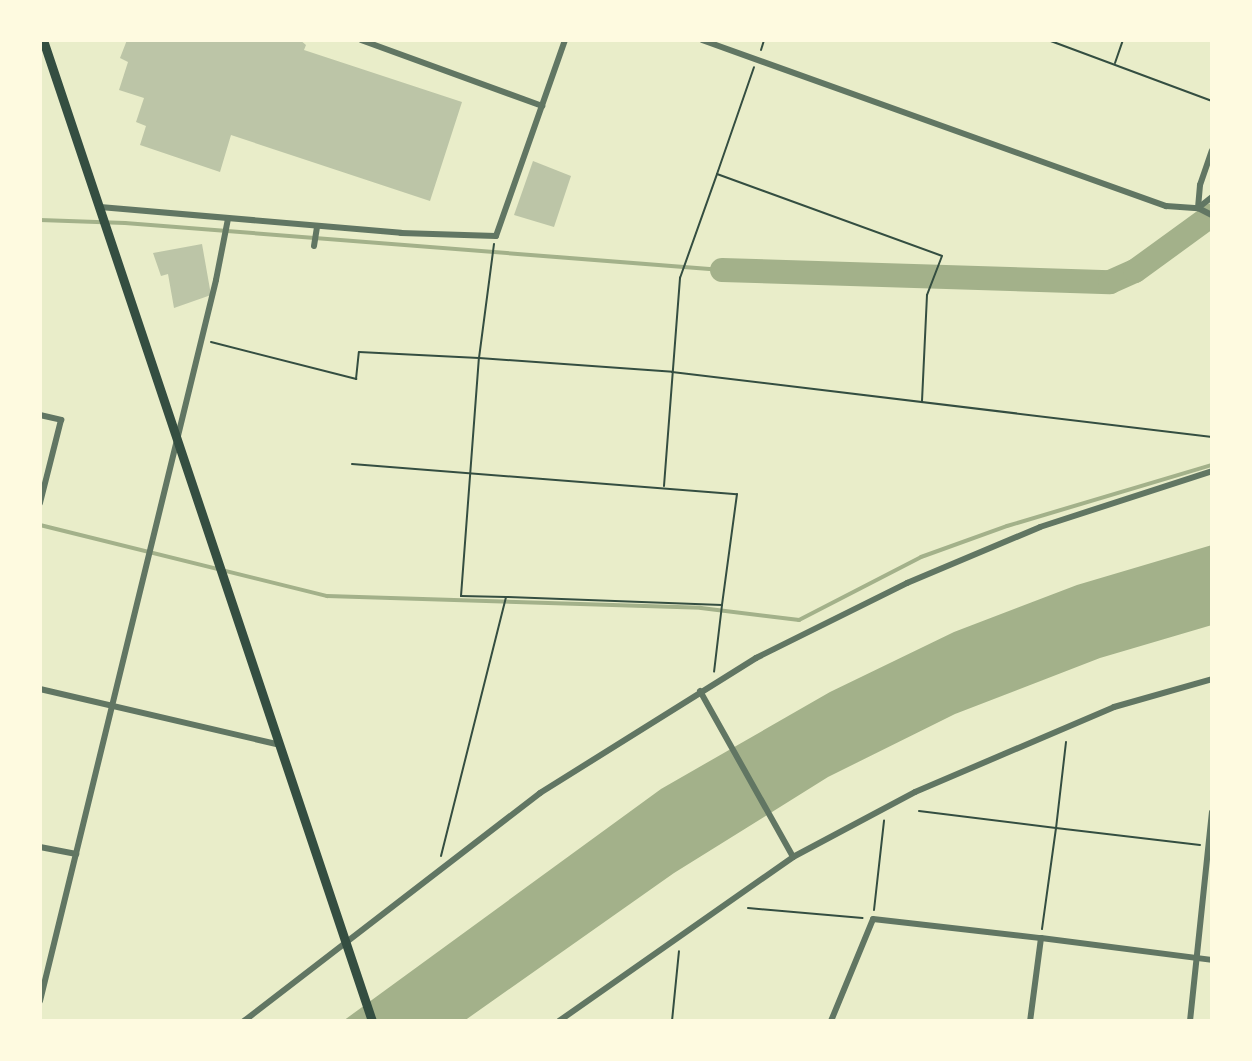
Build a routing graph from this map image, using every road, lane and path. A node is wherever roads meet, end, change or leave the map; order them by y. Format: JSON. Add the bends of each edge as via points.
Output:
{"nodes":[{"id":1,"x":43,"y":40,"type":"edge"},
{"id":2,"x":361,"y":40,"type":"edge"},
{"id":3,"x":565,"y":40,"type":"edge"},
{"id":4,"x":702,"y":40,"type":"edge"},
{"id":5,"x":764,"y":40,"type":"edge"},
{"id":6,"x":1048,"y":40,"type":"edge"},
{"id":7,"x":1123,"y":40,"type":"edge"},
{"id":8,"x":757,"y":61,"type":"junction"},
{"id":9,"x":1115,"y":64,"type":"junction"},
{"id":10,"x":1212,"y":101,"type":"edge"},
{"id":11,"x":542,"y":106,"type":"junction"},
{"id":12,"x":1212,"y":151,"type":"edge"},
{"id":13,"x":717,"y":174,"type":"junction"},
{"id":14,"x":1212,"y":197,"type":"edge"},
{"id":15,"x":1198,"y":208,"type":"junction"},
{"id":16,"x":101,"y":211,"type":"junction"},
{"id":17,"x":1212,"y":215,"type":"edge"},
{"id":18,"x":228,"y":221,"type":"junction"},
{"id":19,"x":317,"y":226,"type":"junction"},
{"id":20,"x":496,"y":236,"type":"junction"},
{"id":21,"x":314,"y":246,"type":"dead end"},
{"id":22,"x":201,"y":339,"type":"junction"},
{"id":23,"x":479,"y":358,"type":"junction"},
{"id":24,"x":672,"y":372,"type":"junction"},
{"id":25,"x":922,"y":404,"type":"junction"},
{"id":26,"x":40,"y":415,"type":"edge"},
{"id":27,"x":176,"y":435,"type":"junction"},
{"id":28,"x":1212,"y":437,"type":"edge"},
{"id":29,"x":352,"y":464,"type":"dead end"},
{"id":30,"x":469,"y":471,"type":"junction"},
{"id":31,"x":1212,"y":471,"type":"edge"},
{"id":32,"x":664,"y":486,"type":"junction"},
{"id":33,"x":40,"y":503,"type":"edge"},
{"id":34,"x":506,"y":597,"type":"junction"},
{"id":35,"x":722,"y":605,"type":"junction"},
{"id":36,"x":1212,"y":679,"type":"edge"},
{"id":37,"x":713,"y":683,"type":"junction"},
{"id":38,"x":40,"y":689,"type":"edge"},
{"id":39,"x":700,"y":691,"type":"junction"},
{"id":40,"x":112,"y":705,"type":"junction"},
{"id":41,"x":1066,"y":742,"type":"dead end"},
{"id":42,"x":281,"y":745,"type":"junction"},
{"id":43,"x":885,"y":808,"type":"junction"},
{"id":44,"x":919,"y":811,"type":"dead end"},
{"id":45,"x":1212,"y":812,"type":"edge"},
{"id":46,"x":1056,"y":828,"type":"junction"},
{"id":47,"x":1208,"y":846,"type":"junction"},
{"id":48,"x":40,"y":847,"type":"edge"},
{"id":49,"x":76,"y":854,"type":"junction"},
{"id":50,"x":793,"y":857,"type":"junction"},
{"id":51,"x":438,"y":868,"type":"junction"},
{"id":52,"x":748,"y":908,"type":"dead end"},
{"id":53,"x":873,"y":919,"type":"junction"},
{"id":54,"x":1041,"y":938,"type":"junction"},
{"id":55,"x":674,"y":940,"type":"junction"},
{"id":56,"x":346,"y":941,"type":"junction"},
{"id":57,"x":1196,"y":959,"type":"junction"},
{"id":58,"x":1212,"y":960,"type":"edge"},
{"id":59,"x":40,"y":1001,"type":"edge"},
{"id":60,"x":244,"y":1021,"type":"edge"},
{"id":61,"x":372,"y":1021,"type":"edge"},
{"id":62,"x":559,"y":1021,"type":"edge"},
{"id":63,"x":672,"y":1021,"type":"edge"},
{"id":64,"x":831,"y":1021,"type":"edge"},
{"id":65,"x":1030,"y":1021,"type":"edge"},
{"id":66,"x":1190,"y":1021,"type":"edge"}],
"edges":[{"from":1,"to":16,"type":"main road"},
{"from":2,"to":11,"type":"street"},
{"from":3,"to":11,"type":"street"},
{"from":4,"to":8,"type":"street"},
{"from":5,"to":8,"type":"path"},
{"from":6,"to":9,"type":"path"},
{"from":7,"to":9,"type":"path"},
{"from":8,"to":13,"type":"path"},
{"from":8,"to":15,"type":"street","via":[[1166,206]]},
{"from":9,"to":10,"type":"path"},
{"from":11,"to":20,"type":"street"},
{"from":12,"to":15,"type":"street"},
{"from":13,"to":24,"type":"path","via":[[680,278]]},
{"from":13,"to":25,"type":"path","via":[[942,256],[927,295]]},
{"from":14,"to":15,"type":"street"},
{"from":15,"to":17,"type":"street"},
{"from":16,"to":18,"type":"street"},
{"from":16,"to":27,"type":"main road"},
{"from":18,"to":19,"type":"street"},
{"from":18,"to":22,"type":"street"},
{"from":19,"to":20,"type":"street"},
{"from":19,"to":21,"type":"street"},
{"from":20,"to":23,"type":"path"},
{"from":22,"to":23,"type":"path","via":[[356,379],[359,352]]},
{"from":22,"to":27,"type":"street"},
{"from":23,"to":24,"type":"path"},
{"from":23,"to":30,"type":"path"},
{"from":24,"to":25,"type":"path"},
{"from":24,"to":32,"type":"path"},
{"from":25,"to":28,"type":"path"},
{"from":26,"to":33,"type":"street","via":[[61,420]]},
{"from":27,"to":40,"type":"street"},
{"from":27,"to":42,"type":"main road"},
{"from":29,"to":30,"type":"path"},
{"from":30,"to":32,"type":"path"},
{"from":30,"to":34,"type":"path","via":[[461,596]]},
{"from":31,"to":37,"type":"street","via":[[1040,527],[907,583]]},
{"from":32,"to":35,"type":"path","via":[[737,494]]},
{"from":34,"to":35,"type":"path"},
{"from":34,"to":51,"type":"path"},
{"from":35,"to":37,"type":"path"},
{"from":36,"to":43,"type":"street","via":[[1114,707]]},
{"from":37,"to":39,"type":"street"},
{"from":38,"to":40,"type":"street"},
{"from":39,"to":50,"type":"street"},
{"from":39,"to":51,"type":"street","via":[[540,793]]},
{"from":40,"to":42,"type":"street"},
{"from":40,"to":49,"type":"street"},
{"from":41,"to":46,"type":"path"},
{"from":42,"to":56,"type":"main road"},
{"from":43,"to":50,"type":"street"},
{"from":43,"to":53,"type":"path"},
{"from":44,"to":46,"type":"path"},
{"from":45,"to":47,"type":"street"},
{"from":46,"to":47,"type":"path"},
{"from":46,"to":54,"type":"path"},
{"from":47,"to":57,"type":"street"},
{"from":48,"to":49,"type":"street"},
{"from":49,"to":59,"type":"street"},
{"from":50,"to":55,"type":"street"},
{"from":51,"to":56,"type":"street"},
{"from":52,"to":53,"type":"path"},
{"from":53,"to":54,"type":"street"},
{"from":53,"to":64,"type":"street"},
{"from":54,"to":57,"type":"street"},
{"from":54,"to":65,"type":"street"},
{"from":55,"to":62,"type":"street"},
{"from":55,"to":63,"type":"path","via":[[680,949]]},
{"from":56,"to":60,"type":"street"},
{"from":56,"to":61,"type":"main road"},
{"from":57,"to":58,"type":"street"},
{"from":57,"to":66,"type":"street"}]}
